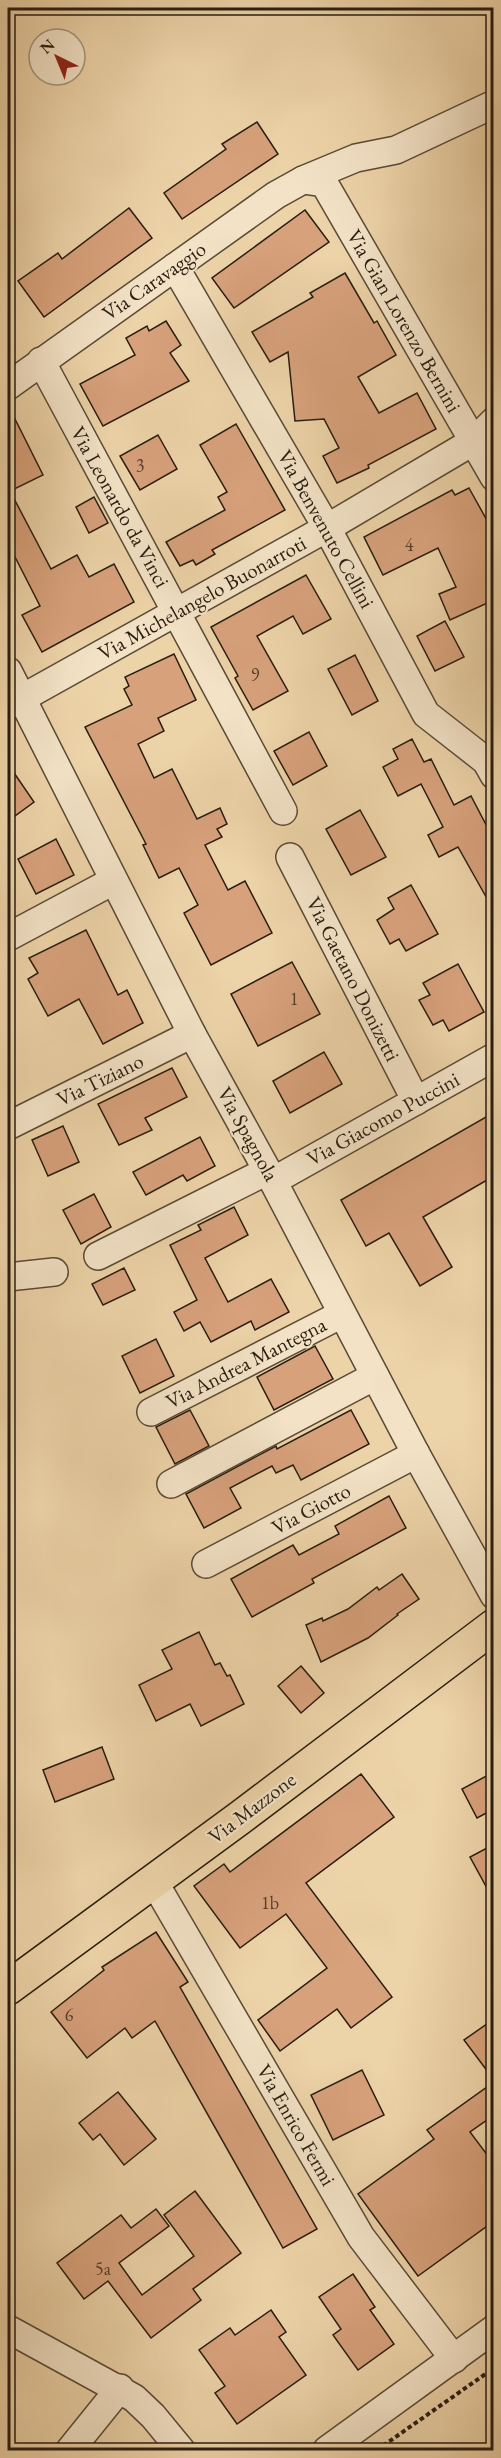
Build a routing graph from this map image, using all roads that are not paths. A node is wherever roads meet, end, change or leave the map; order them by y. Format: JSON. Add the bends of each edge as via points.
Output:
{"nodes":[{"id":1,"x":494,"y":104,"type":"edge"},
{"id":2,"x":303,"y":180,"type":"junction"},
{"id":3,"x":175,"y":267,"type":"junction"},
{"id":4,"x":41,"y":362,"type":"junction"},
{"id":5,"x":8,"y":386,"type":"edge"},
{"id":6,"x":494,"y":422,"type":"edge"},
{"id":7,"x":474,"y":441,"type":"junction"},
{"id":8,"x":494,"y":477,"type":"edge"},
{"id":9,"x":327,"y":528,"type":"junction"},
{"id":10,"x":177,"y":611,"type":"junction"},
{"id":11,"x":8,"y":671,"type":"edge"},
{"id":12,"x":15,"y":702,"type":"edge"},
{"id":13,"x":494,"y":775,"type":"edge"},
{"id":14,"x":283,"y":810,"type":"dead end"},
{"id":15,"x":290,"y":858,"type":"dead end"},
{"id":16,"x":113,"y":880,"type":"junction"},
{"id":17,"x":8,"y":937,"type":"edge"},
{"id":18,"x":192,"y":1034,"type":"junction"},
{"id":19,"x":494,"y":1057,"type":"edge"},
{"id":20,"x":416,"y":1101,"type":"junction"},
{"id":21,"x":8,"y":1126,"type":"edge"},
{"id":22,"x":270,"y":1176,"type":"junction"},
{"id":23,"x":98,"y":1256,"type":"dead end"},
{"id":24,"x":54,"y":1272,"type":"dead end"},
{"id":25,"x":8,"y":1277,"type":"edge"},
{"id":26,"x":342,"y":1314,"type":"junction"},
{"id":27,"x":375,"y":1376,"type":"junction"},
{"id":28,"x":151,"y":1412,"type":"dead end"},
{"id":29,"x":416,"y":1454,"type":"junction"},
{"id":30,"x":171,"y":1484,"type":"dead end"},
{"id":31,"x":206,"y":1564,"type":"dead end"},
{"id":32,"x":494,"y":1595,"type":"edge"},
{"id":33,"x":494,"y":1626,"type":"edge"},
{"id":34,"x":153,"y":1880,"type":"junction"},
{"id":35,"x":8,"y":1988,"type":"edge"},
{"id":36,"x":494,"y":2329,"type":"edge"},
{"id":37,"x":8,"y":2330,"type":"edge"},
{"id":38,"x":453,"y":2359,"type":"junction"},
{"id":39,"x":120,"y":2388,"type":"junction"},
{"id":40,"x":70,"y":2451,"type":"edge"},
{"id":41,"x":181,"y":2451,"type":"edge"},
{"id":42,"x":327,"y":2451,"type":"edge"}],
"edges":[{"from":1,"to":2,"type":"street","name":"Via Caravaggio","via":[[396,150],[356,158]]},
{"from":2,"to":3,"type":"street","name":"Via Caravaggio"},
{"from":2,"to":7,"type":"street","name":"Via Gian Lorenzo Bernini","via":[[324,183]]},
{"from":3,"to":4,"type":"street","name":"Via Caravaggio"},
{"from":3,"to":9,"type":"street","name":"Via Benvenuto Cellini"},
{"from":4,"to":5,"type":"street","name":"Via Caravaggio"},
{"from":4,"to":10,"type":"street","name":"Via Leonardo da Vinci"},
{"from":6,"to":7,"type":"street","name":"Via Michelangelo Buonarroti"},
{"from":7,"to":8,"type":"street","name":"Via Gian Lorenzo Bernini"},
{"from":7,"to":9,"type":"street","name":"Via Michelangelo Buonarroti"},
{"from":9,"to":10,"type":"street","name":"Via Michelangelo Buonarroti"},
{"from":9,"to":13,"type":"street","name":"Via Benvenuto Cellini","via":[[426,714],[486,762]]},
{"from":10,"to":12,"type":"street","name":"Via Michelangelo Buonarroti"},
{"from":10,"to":14,"type":"street","name":"Via Leonardo da Vinci"},
{"from":11,"to":12,"type":"street","name":"Via Spagnola"},
{"from":12,"to":16,"type":"street","name":"Via Spagnola"},
{"from":15,"to":20,"type":"street","name":"Via Gaetano Donizetti"},
{"from":16,"to":17,"type":"street"},
{"from":16,"to":18,"type":"street","name":"Via Spagnola"},
{"from":18,"to":21,"type":"street","name":"Via Tiziano"},
{"from":18,"to":22,"type":"street","name":"Via Spagnola"},
{"from":19,"to":20,"type":"street","name":"Via Giacomo Puccini"},
{"from":20,"to":22,"type":"street","name":"Via Giacomo Puccini"},
{"from":22,"to":23,"type":"street","name":"Via Giacomo Puccini"},
{"from":22,"to":26,"type":"street","name":"Via Spagnola"},
{"from":24,"to":25,"type":"street"},
{"from":26,"to":27,"type":"street","name":"Via Spagnola"},
{"from":26,"to":28,"type":"street","name":"Via Andrea Mantegna"},
{"from":27,"to":29,"type":"street","name":"Via Spagnola"},
{"from":27,"to":30,"type":"street"},
{"from":29,"to":31,"type":"street","name":"Via Giotto"},
{"from":29,"to":32,"type":"street","name":"Via Spagnola"},
{"from":33,"to":34,"type":"main road","name":"Via Mazzone"},
{"from":34,"to":35,"type":"main road","name":"Via Mazzone"},
{"from":34,"to":38,"type":"street","name":"Via Enrico Fermi","via":[[361,2237]]},
{"from":36,"to":38,"type":"street"},
{"from":37,"to":39,"type":"street"},
{"from":38,"to":42,"type":"street"},
{"from":39,"to":40,"type":"street"},
{"from":39,"to":41,"type":"street","via":[[153,2416]]}]}
